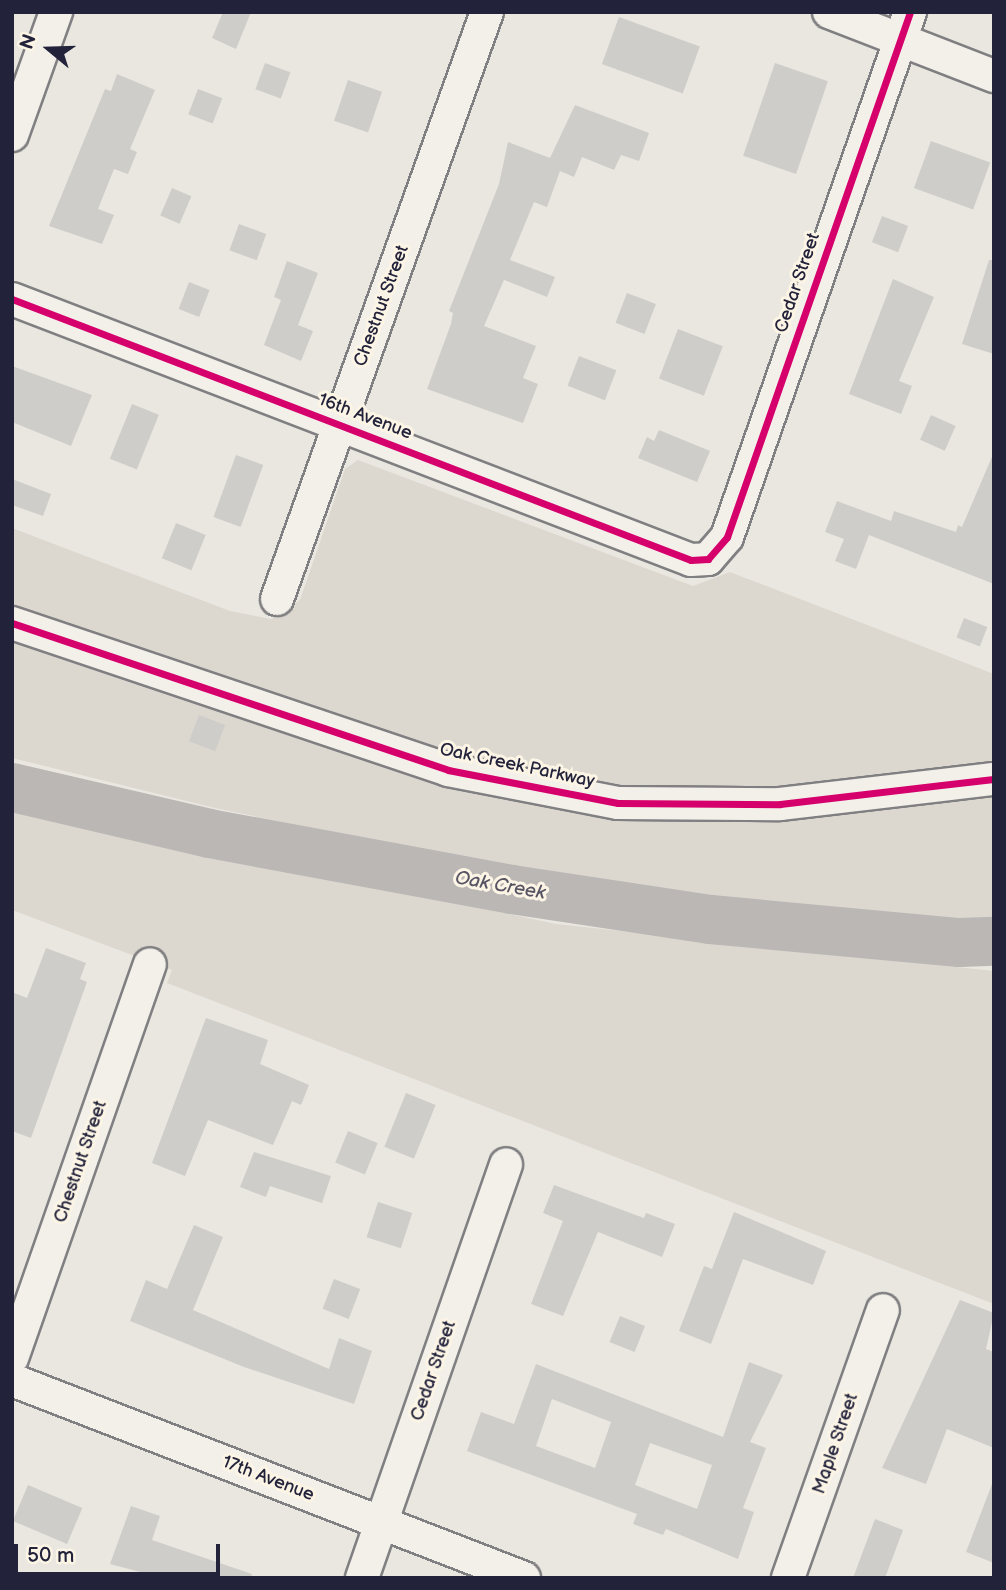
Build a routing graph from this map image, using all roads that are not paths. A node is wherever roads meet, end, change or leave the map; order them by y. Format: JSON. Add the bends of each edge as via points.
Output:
{"nodes":[{"id":1,"x":55,"y":12,"type":"edge"},
{"id":2,"x":487,"y":12,"type":"edge"},
{"id":3,"x":829,"y":12,"type":"edge"},
{"id":4,"x":905,"y":26,"type":"edge"},
{"id":5,"x":994,"y":76,"type":"edge"},
{"id":6,"x":12,"y":135,"type":"edge"},
{"id":7,"x":12,"y":299,"type":"edge"},
{"id":8,"x":340,"y":424,"type":"junction"},
{"id":9,"x":708,"y":559,"type":"joint"},
{"id":10,"x":277,"y":599,"type":"dead end"},
{"id":11,"x":12,"y":623,"type":"edge"},
{"id":12,"x":994,"y":779,"type":"edge"},
{"id":13,"x":150,"y":965,"type":"dead end"},
{"id":14,"x":506,"y":1164,"type":"dead end"},
{"id":15,"x":883,"y":1310,"type":"dead end"},
{"id":16,"x":12,"y":1358,"type":"edge"},
{"id":17,"x":12,"y":1380,"type":"edge"},
{"id":18,"x":381,"y":1522,"type":"junction"},
{"id":19,"x":362,"y":1578,"type":"edge"},
{"id":20,"x":524,"y":1578,"type":"edge"},
{"id":21,"x":788,"y":1578,"type":"edge"}],
"edges":[{"from":1,"to":6,"type":"street"},
{"from":2,"to":8,"type":"street","name":"Chestnut Street"},
{"from":3,"to":4,"type":"street"},
{"from":4,"to":5,"type":"street"},
{"from":4,"to":9,"type":"street","name":"Cedar Street","via":[[727,537]]},
{"from":7,"to":8,"type":"street","name":"16th Avenue"},
{"from":8,"to":9,"type":"street","name":"16th Avenue","via":[[691,560]]},
{"from":8,"to":10,"type":"street","name":"Chestnut Street"},
{"from":11,"to":12,"type":"street","name":"Oak Creek Parkway","via":[[448,770],[618,803],[780,804]]},
{"from":13,"to":16,"type":"street","name":"Chestnut Street"},
{"from":14,"to":18,"type":"street","name":"Cedar Street"},
{"from":15,"to":21,"type":"street","name":"Maple Street"},
{"from":17,"to":18,"type":"street","name":"17th Avenue"},
{"from":18,"to":19,"type":"street","name":"Cedar Street"},
{"from":18,"to":20,"type":"street","name":"17th Avenue"}]}
